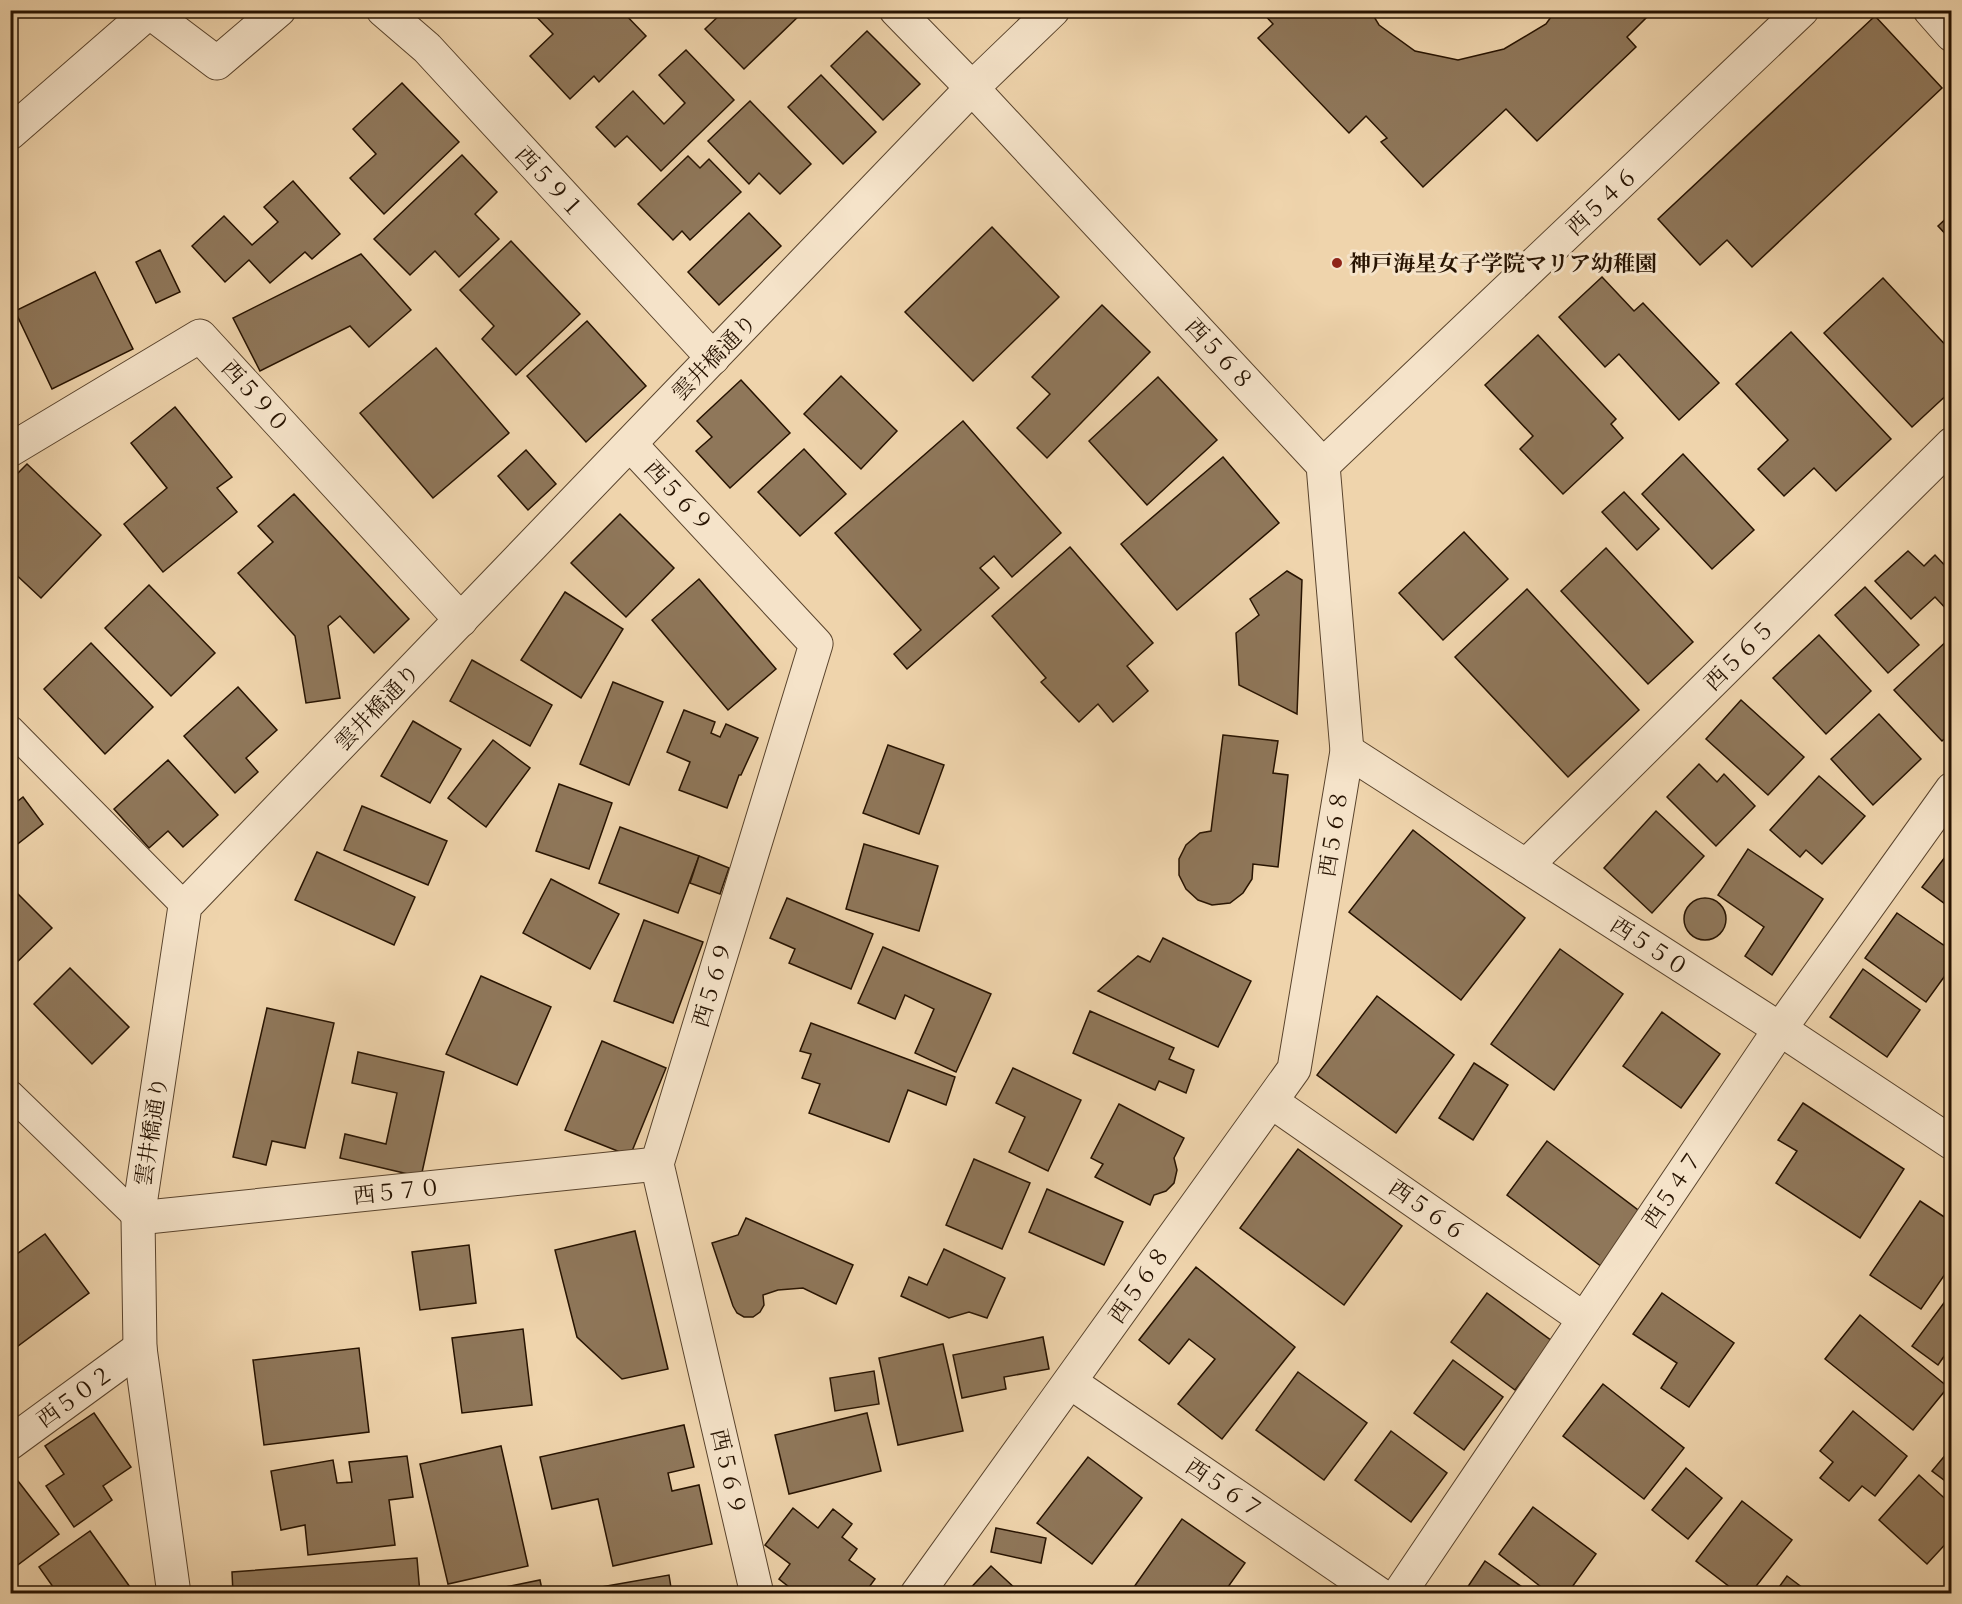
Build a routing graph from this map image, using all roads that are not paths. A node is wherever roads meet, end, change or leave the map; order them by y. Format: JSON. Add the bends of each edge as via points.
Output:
{"nodes":[{"id":1,"x":279,"y":10,"type":"edge"},
{"id":2,"x":383,"y":10,"type":"edge"},
{"id":3,"x":896,"y":10,"type":"edge"},
{"id":4,"x":1053,"y":10,"type":"edge"},
{"id":5,"x":1802,"y":10,"type":"edge"},
{"id":6,"x":1930,"y":10,"type":"edge"},
{"id":7,"x":148,"y":11,"type":"edge"},
{"id":8,"x":1952,"y":35,"type":"edge"},
{"id":9,"x":972,"y":88,"type":"junction"},
{"id":10,"x":10,"y":134,"type":"edge"},
{"id":11,"x":713,"y":358,"type":"junction"},
{"id":12,"x":630,"y":444,"type":"junction"},
{"id":13,"x":1952,"y":444,"type":"edge"},
{"id":14,"x":10,"y":450,"type":"edge"},
{"id":15,"x":1323,"y":465,"type":"junction"},
{"id":16,"x":461,"y":620,"type":"junction"},
{"id":17,"x":10,"y":729,"type":"edge"},
{"id":18,"x":1347,"y":751,"type":"junction"},
{"id":19,"x":1952,"y":789,"type":"edge"},
{"id":20,"x":1526,"y":866,"type":"junction"},
{"id":21,"x":185,"y":906,"type":"junction"},
{"id":22,"x":1780,"y":1029,"type":"junction"},
{"id":23,"x":10,"y":1094,"type":"edge"},
{"id":24,"x":1272,"y":1102,"type":"junction"},
{"id":25,"x":1952,"y":1143,"type":"edge"},
{"id":26,"x":657,"y":1164,"type":"junction"},
{"id":27,"x":138,"y":1218,"type":"junction"},
{"id":28,"x":1584,"y":1319,"type":"junction"},
{"id":29,"x":140,"y":1348,"type":"junction"},
{"id":30,"x":1070,"y":1382,"type":"junction"},
{"id":31,"x":10,"y":1443,"type":"edge"},
{"id":32,"x":174,"y":1593,"type":"edge"},
{"id":33,"x":757,"y":1593,"type":"edge"},
{"id":34,"x":918,"y":1593,"type":"edge"},
{"id":35,"x":1379,"y":1593,"type":"edge"},
{"id":36,"x":1399,"y":1593,"type":"edge"}],
"edges":[{"from":1,"to":7,"type":"street","via":[[217,63]]},
{"from":2,"to":11,"type":"street","name":"西５９１","via":[[427,48]]},
{"from":3,"to":9,"type":"street"},
{"from":4,"to":9,"type":"street","name":"雲井橋通り"},
{"from":5,"to":15,"type":"street","name":"西５４６"},
{"from":6,"to":8,"type":"street"},
{"from":7,"to":10,"type":"street"},
{"from":9,"to":11,"type":"street","name":"雲井橋通り"},
{"from":9,"to":15,"type":"street","name":"西５６８"},
{"from":11,"to":12,"type":"street","name":"雲井橋通り"},
{"from":12,"to":16,"type":"street","name":"雲井橋通り"},
{"from":12,"to":26,"type":"street","name":"西５６９","via":[[816,644]]},
{"from":13,"to":20,"type":"street","name":"西５６５"},
{"from":14,"to":16,"type":"street","name":"西５９０","via":[[200,336]]},
{"from":15,"to":18,"type":"street","name":"西５６８"},
{"from":16,"to":21,"type":"street","name":"雲井橋通り"},
{"from":17,"to":21,"type":"lane"},
{"from":18,"to":20,"type":"street","name":"西５５０"},
{"from":18,"to":24,"type":"street","name":"西５６８","via":[[1294,1069]]},
{"from":19,"to":22,"type":"street","name":"西５４７"},
{"from":20,"to":22,"type":"street","name":"西５５０"},
{"from":21,"to":27,"type":"street","name":"雲井橋通り"},
{"from":22,"to":25,"type":"street","name":"西５５０"},
{"from":22,"to":28,"type":"street","name":"西５４７"},
{"from":23,"to":27,"type":"lane"},
{"from":24,"to":28,"type":"street","name":"西５６６"},
{"from":24,"to":30,"type":"street","name":"西５６８"},
{"from":26,"to":27,"type":"street","name":"西５７０"},
{"from":26,"to":33,"type":"street","name":"西５６９"},
{"from":27,"to":29,"type":"street","name":"雲井橋通り"},
{"from":28,"to":36,"type":"street","name":"西５４７"},
{"from":29,"to":31,"type":"street","name":"西５０２"},
{"from":29,"to":32,"type":"street","name":"雲井橋通り"},
{"from":30,"to":34,"type":"street","name":"西５６８"},
{"from":30,"to":35,"type":"street","name":"西５６７"}]}
